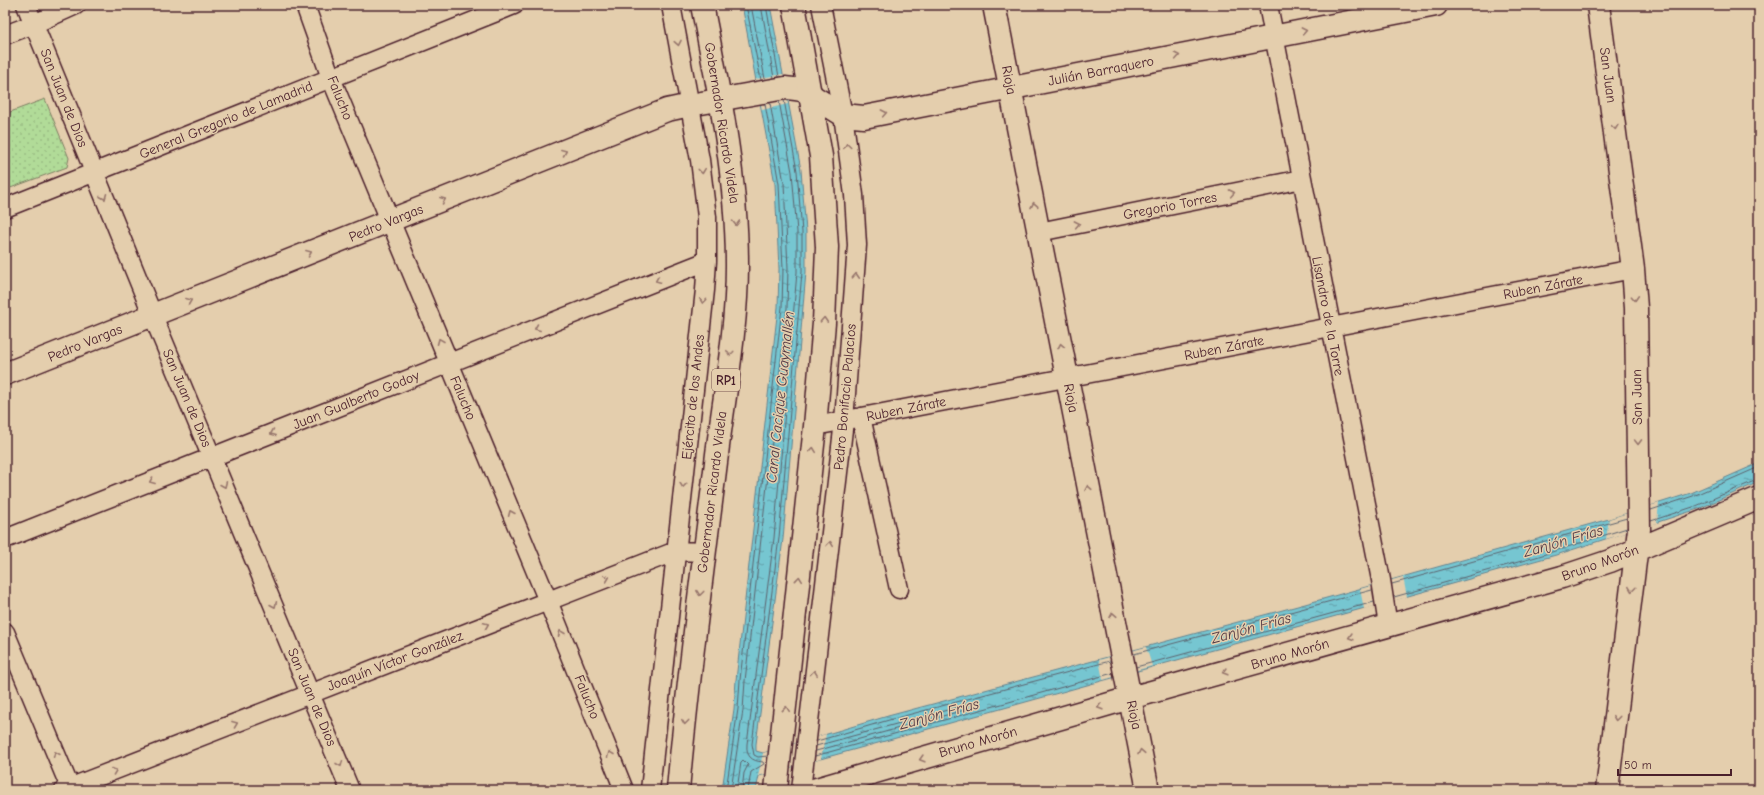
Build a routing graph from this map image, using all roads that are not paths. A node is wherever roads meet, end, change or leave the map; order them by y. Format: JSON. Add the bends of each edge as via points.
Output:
{"nodes":[{"id":1,"x":26,"y":5,"type":"edge"},
{"id":2,"x":76,"y":5,"type":"edge"},
{"id":3,"x":305,"y":5,"type":"edge"},
{"id":4,"x":514,"y":5,"type":"edge"},
{"id":5,"x":671,"y":5,"type":"edge"},
{"id":6,"x":702,"y":5,"type":"edge"},
{"id":7,"x":794,"y":5,"type":"edge"},
{"id":8,"x":821,"y":5,"type":"edge"},
{"id":9,"x":994,"y":5,"type":"edge"},
{"id":10,"x":1268,"y":5,"type":"edge"},
{"id":11,"x":1436,"y":5,"type":"edge"},
{"id":12,"x":1598,"y":5,"type":"edge"},
{"id":13,"x":34,"y":24,"type":"junction"},
{"id":14,"x":5,"y":35,"type":"edge"},
{"id":15,"x":1274,"y":37,"type":"junction"},
{"id":16,"x":331,"y":78,"type":"junction"},
{"id":17,"x":1011,"y":88,"type":"junction"},
{"id":18,"x":772,"y":91,"type":"joint"},
{"id":19,"x":811,"y":93,"type":"junction"},
{"id":20,"x":720,"y":99,"type":"junction"},
{"id":21,"x":690,"y":105,"type":"junction"},
{"id":22,"x":843,"y":115,"type":"junction"},
{"id":23,"x":94,"y":173,"type":"junction"},
{"id":24,"x":1302,"y":179,"type":"junction"},
{"id":25,"x":5,"y":208,"type":"edge"},
{"id":26,"x":390,"y":221,"type":"junction"},
{"id":27,"x":1039,"y":232,"type":"junction"},
{"id":28,"x":707,"y":260,"type":"junction"},
{"id":29,"x":1633,"y":269,"type":"junction"},
{"id":30,"x":153,"y":316,"type":"junction"},
{"id":31,"x":1330,"y":328,"type":"junction"},
{"id":32,"x":449,"y":363,"type":"junction"},
{"id":33,"x":5,"y":374,"type":"edge"},
{"id":34,"x":1067,"y":378,"type":"junction"},
{"id":35,"x":853,"y":419,"type":"junction"},
{"id":36,"x":816,"y":426,"type":"junction"},
{"id":37,"x":212,"y":458,"type":"junction"},
{"id":38,"x":1759,"y":498,"type":"edge"},
{"id":39,"x":5,"y":539,"type":"edge"},
{"id":40,"x":1637,"y":550,"type":"junction"},
{"id":41,"x":676,"y":551,"type":"junction"},
{"id":42,"x":705,"y":552,"type":"junction"},
{"id":43,"x":899,"y":589,"type":"dead end"},
{"id":44,"x":548,"y":601,"type":"junction"},
{"id":45,"x":1388,"y":626,"type":"junction"},
{"id":46,"x":5,"y":632,"type":"edge"},
{"id":47,"x":311,"y":694,"type":"junction"},
{"id":48,"x":1130,"y":698,"type":"junction"},
{"id":49,"x":777,"y":780,"type":"edge"},
{"id":50,"x":69,"y":789,"type":"edge"},
{"id":51,"x":350,"y":790,"type":"edge"},
{"id":52,"x":624,"y":790,"type":"edge"},
{"id":53,"x":650,"y":790,"type":"edge"},
{"id":54,"x":678,"y":790,"type":"edge"},
{"id":55,"x":801,"y":790,"type":"edge"},
{"id":56,"x":813,"y":790,"type":"edge"},
{"id":57,"x":1148,"y":790,"type":"edge"},
{"id":58,"x":1607,"y":790,"type":"edge"}],
"edges":[{"from":1,"to":13,"type":"street","name":"San Juan de Dios"},
{"from":2,"to":13,"type":"street"},
{"from":3,"to":16,"type":"street","name":"Falucho"},
{"from":4,"to":16,"type":"street","name":"General Gregorio de Lamadrid"},
{"from":5,"to":21,"type":"street","name":"Ejército de los Andes","one_way":true},
{"from":6,"to":20,"type":"main road","name":"Gobernador Ricardo Videla","number":"RP1"},
{"from":7,"to":19,"type":"main road"},
{"from":8,"to":22,"type":"street","name":"Pedro Bonifacio Palacios"},
{"from":9,"to":17,"type":"main road","name":"Rioja"},
{"from":10,"to":15,"type":"street","name":"Lisandro de la Torre"},
{"from":15,"to":11,"type":"main road","name":"Julián Barraquero","one_way":true},
{"from":12,"to":29,"type":"main road","name":"San Juan","one_way":true},
{"from":13,"to":14,"type":"street"},
{"from":13,"to":23,"type":"street","name":"San Juan de Dios"},
{"from":17,"to":15,"type":"main road","name":"Julián Barraquero","one_way":true},
{"from":15,"to":24,"type":"street","name":"Lisandro de la Torre"},
{"from":16,"to":23,"type":"street","name":"General Gregorio de Lamadrid"},
{"from":16,"to":26,"type":"street","name":"Falucho"},
{"from":22,"to":17,"type":"main road","name":"Julián Barraquero","one_way":true,"via":[[864,117]]},
{"from":27,"to":17,"type":"main road","name":"Rioja","one_way":true},
{"from":18,"to":19,"type":"main road","name":"Julián Barraquero","via":[[796,89]]},
{"from":18,"to":20,"type":"main road","name":"Pedro Vargas"},
{"from":19,"to":22,"type":"main road","name":"Julián Barraquero"},
{"from":36,"to":19,"type":"main road","one_way":true,"via":[[827,247],[823,176]]},
{"from":20,"to":21,"type":"main road","name":"Pedro Vargas"},
{"from":20,"to":42,"type":"main road","name":"Gobernador Ricardo Videla","number":"RP1","one_way":true,"via":[[730,155],[736,213],[737,266],[735,313]]},
{"from":26,"to":21,"type":"main road","name":"Pedro Vargas","one_way":true,"via":[[667,110]]},
{"from":21,"to":28,"type":"street","name":"Ejército de los Andes","one_way":true,"via":[[707,217]]},
{"from":35,"to":22,"type":"street","name":"Pedro Bonifacio Palacios","one_way":true,"via":[[857,245],[854,195]]},
{"from":23,"to":25,"type":"street","name":"General Gregorio de Lamadrid"},
{"from":23,"to":30,"type":"street","name":"San Juan de Dios","one_way":true},
{"from":27,"to":24,"type":"street","name":"Gregorio Torres","one_way":true},
{"from":24,"to":31,"type":"street","name":"Lisandro de la Torre"},
{"from":30,"to":26,"type":"main road","name":"Pedro Vargas","one_way":true},
{"from":32,"to":26,"type":"street","name":"Falucho","one_way":true},
{"from":34,"to":27,"type":"main road","name":"Rioja","one_way":true},
{"from":28,"to":32,"type":"street","name":"Juan Gualberto Godoy","one_way":true},
{"from":28,"to":41,"type":"street","name":"Ejército de los Andes","one_way":true},
{"from":29,"to":31,"type":"street","name":"Ruben Zárate"},
{"from":29,"to":40,"type":"main road","name":"San Juan","one_way":true,"via":[[1636,308],[1639,519]]},
{"from":30,"to":33,"type":"main road","name":"Pedro Vargas"},
{"from":30,"to":37,"type":"street","name":"San Juan de Dios"},
{"from":31,"to":34,"type":"street","name":"Ruben Zárate"},
{"from":31,"to":45,"type":"street","name":"Lisandro de la Torre"},
{"from":32,"to":37,"type":"street","name":"Juan Gualberto Godoy","one_way":true},
{"from":44,"to":32,"type":"street","name":"Falucho","one_way":true},
{"from":34,"to":35,"type":"street","name":"Ruben Zárate"},
{"from":48,"to":34,"type":"main road","name":"Rioja","one_way":true},
{"from":35,"to":36,"type":"street","name":"Ruben Zárate"},
{"from":35,"to":43,"type":"street"},
{"from":55,"to":35,"type":"street","name":"Pedro Bonifacio Palacios","one_way":true},
{"from":49,"to":36,"type":"main road","one_way":true},
{"from":37,"to":39,"type":"street","name":"Juan Gualberto Godoy","one_way":true},
{"from":37,"to":47,"type":"street","name":"San Juan de Dios","one_way":true},
{"from":38,"to":40,"type":"main road","name":"Bruno Morón"},
{"from":40,"to":45,"type":"main road","name":"Bruno Morón","via":[[1562,578]]},
{"from":40,"to":58,"type":"main road","name":"San Juan","one_way":true},
{"from":41,"to":42,"type":"street","name":"Joaquín Víctor González"},
{"from":44,"to":41,"type":"street","name":"Joaquín Víctor González","one_way":true},
{"from":41,"to":53,"type":"street","name":"Ejército de los Andes"},
{"from":42,"to":54,"type":"main road","name":"Gobernador Ricardo Videla","number":"RP1","one_way":true},
{"from":47,"to":44,"type":"street","name":"Joaquín Víctor González","one_way":true},
{"from":52,"to":44,"type":"street","name":"Falucho","one_way":true},
{"from":45,"to":48,"type":"main road","name":"Bruno Morón","one_way":true},
{"from":50,"to":46,"type":"street","one_way":true},
{"from":50,"to":47,"type":"street","name":"Joaquín Víctor González","one_way":true},
{"from":47,"to":51,"type":"street","name":"San Juan de Dios","one_way":true},
{"from":48,"to":56,"type":"main road","name":"Bruno Morón","one_way":true},
{"from":57,"to":48,"type":"main road","name":"Rioja","one_way":true}]}
